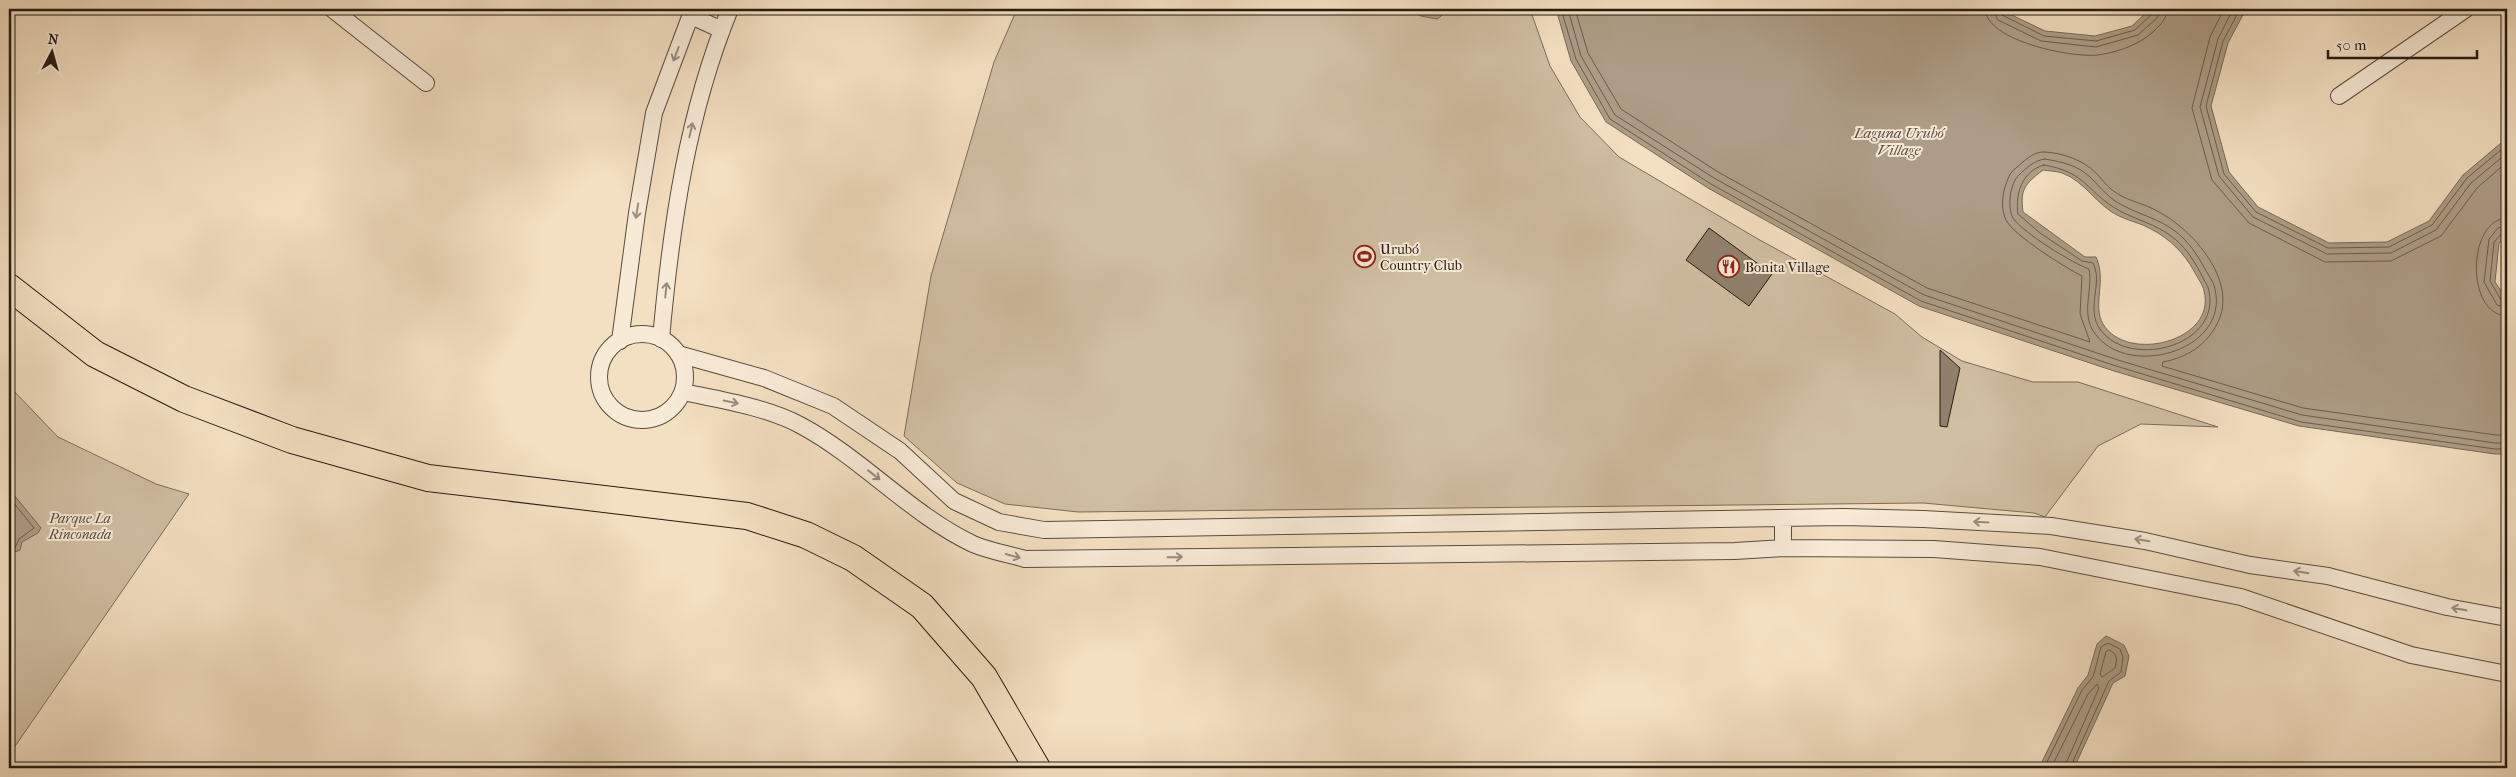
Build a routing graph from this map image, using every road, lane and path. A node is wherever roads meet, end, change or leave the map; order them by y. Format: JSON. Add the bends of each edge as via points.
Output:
{"nodes":[{"id":1,"x":332,"y":9,"type":"edge"},
{"id":2,"x":730,"y":9,"type":"edge"},
{"id":3,"x":2466,"y":9,"type":"edge"},
{"id":4,"x":692,"y":12,"type":"edge"},
{"id":5,"x":722,"y":30,"type":"junction"},
{"id":6,"x":426,"y":83,"type":"dead end"},
{"id":7,"x":2339,"y":96,"type":"dead end"},
{"id":8,"x":9,"y":287,"type":"edge"},
{"id":9,"x":661,"y":339,"type":"junction"},
{"id":10,"x":620,"y":340,"type":"junction"},
{"id":11,"x":678,"y":354,"type":"junction"},
{"id":12,"x":683,"y":392,"type":"junction"},
{"id":13,"x":1783,"y":518,"type":"junction"},
{"id":14,"x":1000,"y":522,"type":"junction"},
{"id":15,"x":1783,"y":548,"type":"junction"},
{"id":16,"x":989,"y":549,"type":"junction"},
{"id":17,"x":2507,"y":618,"type":"edge"},
{"id":18,"x":2507,"y":674,"type":"edge"},
{"id":19,"x":1036,"y":768,"type":"edge"}],
"edges":[{"from":1,"to":6,"type":"street"},
{"from":2,"to":5,"type":"street"},
{"from":3,"to":7,"type":"street"},
{"from":4,"to":5,"type":"street"},
{"from":4,"to":10,"type":"street","one_way":true,"via":[[654,112]]},
{"from":9,"to":5,"type":"street","one_way":true,"via":[[671,236],[690,129]]},
{"from":8,"to":19,"type":"main road","via":[[95,354],[184,399],[292,440],[428,478],[746,516],[806,535],[853,558],[922,606],[984,677]]},
{"from":9,"to":10,"type":"street","via":[[634,335]]},
{"from":9,"to":11,"type":"street"},
{"from":10,"to":12,"type":"street","via":[[601,363],[599,378],[609,406],[635,420],[650,420],[676,405]]},
{"from":11,"to":12,"type":"street","via":[[686,380]]},
{"from":11,"to":14,"type":"street","via":[[764,378],[833,406],[900,451],[954,501]]},
{"from":12,"to":16,"type":"street","one_way":true,"via":[[745,405],[799,424],[855,461],[926,516],[974,545]]},
{"from":13,"to":14,"type":"street","via":[[1044,530]]},
{"from":13,"to":15,"type":"street"},
{"from":17,"to":13,"type":"street","one_way":true,"via":[[2447,607],[2328,576],[2250,565],[2145,541],[2051,526],[1923,519]]},
{"from":14,"to":16,"type":"street"},
{"from":16,"to":15,"type":"street","one_way":true,"via":[[1024,559]]},
{"from":15,"to":18,"type":"street","via":[[1934,549],[2040,557],[2241,596],[2410,655]]}]}
